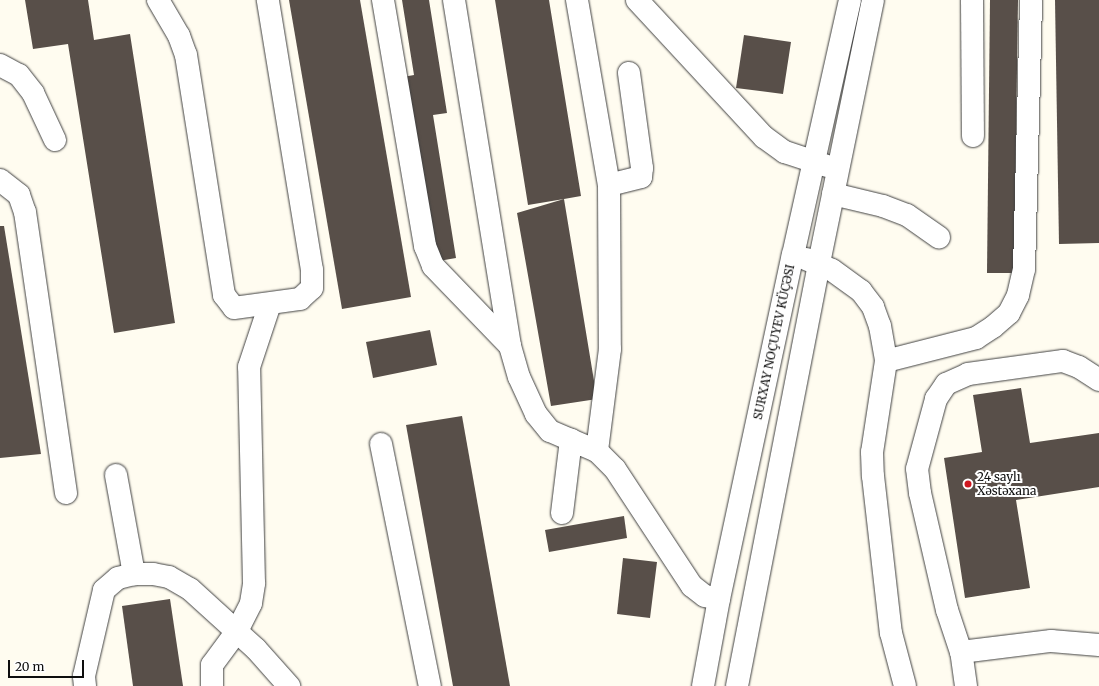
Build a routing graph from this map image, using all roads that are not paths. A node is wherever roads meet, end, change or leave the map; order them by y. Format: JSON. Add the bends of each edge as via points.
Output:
{"nodes":[{"id":1,"x":158,"y":0,"type":"edge"},
{"id":2,"x":268,"y":0,"type":"edge"},
{"id":3,"x":383,"y":0,"type":"edge"},
{"id":4,"x":454,"y":0,"type":"edge"},
{"id":5,"x":577,"y":0,"type":"edge"},
{"id":6,"x":636,"y":0,"type":"edge"},
{"id":7,"x":850,"y":0,"type":"edge"},
{"id":8,"x":873,"y":0,"type":"edge"},
{"id":9,"x":972,"y":0,"type":"edge"},
{"id":10,"x":1031,"y":0,"type":"edge"},
{"id":11,"x":0,"y":65,"type":"edge"},
{"id":12,"x":629,"y":73,"type":"dead end"},
{"id":13,"x":973,"y":136,"type":"dead end"},
{"id":14,"x":55,"y":140,"type":"dead end"},
{"id":15,"x":813,"y":162,"type":"junction"},
{"id":16,"x":838,"y":170,"type":"junction"},
{"id":17,"x":0,"y":180,"type":"edge"},
{"id":18,"x":609,"y":185,"type":"junction"},
{"id":19,"x":833,"y":194,"type":"junction"},
{"id":20,"x":939,"y":237,"type":"dead end"},
{"id":21,"x":793,"y":255,"type":"junction"},
{"id":22,"x":819,"y":263,"type":"junction"},
{"id":23,"x":270,"y":304,"type":"junction"},
{"id":24,"x":510,"y":346,"type":"junction"},
{"id":25,"x":886,"y":361,"type":"junction"},
{"id":26,"x":1099,"y":380,"type":"edge"},
{"id":27,"x":572,"y":440,"type":"junction"},
{"id":28,"x":381,"y":444,"type":"dead end"},
{"id":29,"x":597,"y":451,"type":"junction"},
{"id":30,"x":116,"y":475,"type":"dead end"},
{"id":31,"x":66,"y":493,"type":"dead end"},
{"id":32,"x":562,"y":513,"type":"dead end"},
{"id":33,"x":134,"y":574,"type":"junction"},
{"id":34,"x":719,"y":600,"type":"junction"},
{"id":35,"x":236,"y":631,"type":"junction"},
{"id":36,"x":1099,"y":645,"type":"edge"},
{"id":37,"x":961,"y":652,"type":"junction"},
{"id":38,"x":85,"y":686,"type":"edge"},
{"id":39,"x":212,"y":686,"type":"edge"},
{"id":40,"x":289,"y":686,"type":"edge"},
{"id":41,"x":430,"y":686,"type":"edge"},
{"id":42,"x":703,"y":686,"type":"edge"},
{"id":43,"x":737,"y":686,"type":"edge"},
{"id":44,"x":905,"y":686,"type":"edge"},
{"id":45,"x":966,"y":686,"type":"edge"}],
"edges":[{"from":1,"to":23,"type":"street","via":[[179,36],[186,55],[224,295],[234,308]]},
{"from":2,"to":23,"type":"street","via":[[312,270],[312,288],[300,299]]},
{"from":3,"to":24,"type":"street","via":[[425,246],[433,266]]},
{"from":4,"to":24,"type":"street"},
{"from":5,"to":18,"type":"street"},
{"from":6,"to":15,"type":"street","via":[[764,137],[785,152]]},
{"from":7,"to":15,"type":"street","name":"SURXAY NOÇUYEV KÜÇƏSI"},
{"from":8,"to":16,"type":"street"},
{"from":9,"to":13,"type":"street"},
{"from":10,"to":25,"type":"street","via":[[1024,269],[1018,295],[1009,313],[993,328],[976,338]]},
{"from":11,"to":14,"type":"street","via":[[19,75],[33,93]]},
{"from":12,"to":18,"type":"street","via":[[642,168],[641,178]]},
{"from":15,"to":16,"type":"street"},
{"from":15,"to":21,"type":"street","name":"SURXAY NOÇUYEV KÜÇƏSI"},
{"from":16,"to":19,"type":"street"},
{"from":17,"to":31,"type":"street","via":[[19,195],[25,212]]},
{"from":18,"to":29,"type":"street","via":[[610,349]]},
{"from":19,"to":20,"type":"street","via":[[883,206],[907,215]]},
{"from":19,"to":22,"type":"street"},
{"from":21,"to":22,"type":"street"},
{"from":21,"to":34,"type":"street","name":"SURXAY NOÇUYEV KÜÇƏSI"},
{"from":22,"to":25,"type":"street","via":[[861,291],[874,307]]},
{"from":22,"to":43,"type":"street"},
{"from":23,"to":35,"type":"street","via":[[249,367],[254,583],[251,604]]},
{"from":24,"to":27,"type":"street","via":[[519,377],[536,414],[550,431]]},
{"from":25,"to":44,"type":"street","via":[[872,452],[873,476],[891,633]]},
{"from":26,"to":37,"type":"street","via":[[1079,367],[1063,361],[968,374],[946,384],[936,399],[917,469],[920,493],[947,610]]},
{"from":27,"to":29,"type":"street"},
{"from":27,"to":32,"type":"street"},
{"from":28,"to":41,"type":"street"},
{"from":29,"to":34,"type":"street","via":[[615,469],[692,586],[705,596]]},
{"from":30,"to":33,"type":"street"},
{"from":33,"to":35,"type":"street","via":[[169,577],[190,589]]},
{"from":33,"to":38,"type":"street","via":[[118,578],[104,590],[84,676]]},
{"from":34,"to":42,"type":"street","name":"SURXAY NOÇUYEV KÜÇƏSI"},
{"from":35,"to":39,"type":"street","via":[[212,665]]},
{"from":35,"to":40,"type":"street"},
{"from":36,"to":37,"type":"street","via":[[1051,641]]},
{"from":37,"to":45,"type":"street"}]}
